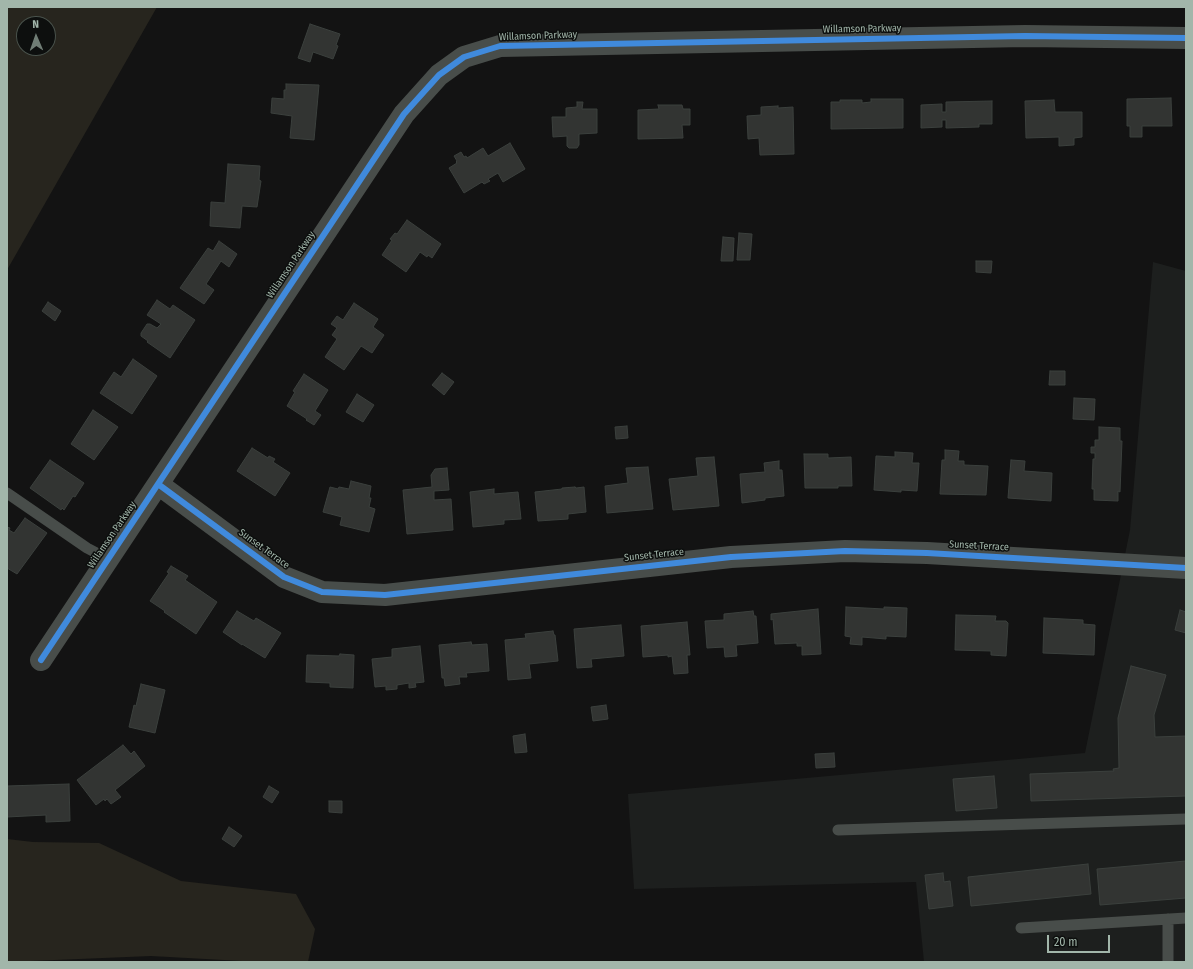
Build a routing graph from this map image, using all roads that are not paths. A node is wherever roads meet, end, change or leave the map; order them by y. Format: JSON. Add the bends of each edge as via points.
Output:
{"nodes":[{"id":1,"x":1186,"y":38,"type":"edge"},
{"id":2,"x":158,"y":484,"type":"junction"},
{"id":3,"x":7,"y":493,"type":"edge"},
{"id":4,"x":108,"y":559,"type":"junction"},
{"id":5,"x":1186,"y":568,"type":"edge"},
{"id":6,"x":41,"y":660,"type":"dead end"},
{"id":7,"x":1186,"y":819,"type":"edge"},
{"id":8,"x":838,"y":830,"type":"dead end"},
{"id":9,"x":1186,"y":918,"type":"edge"},
{"id":10,"x":1168,"y":919,"type":"junction"},
{"id":11,"x":1022,"y":928,"type":"dead end"},
{"id":12,"x":1168,"y":962,"type":"edge"}],
"edges":[{"from":1,"to":2,"type":"street","name":"Willamson Parkway","via":[[1025,36],[500,46],[464,57],[439,75],[404,114]]},
{"from":2,"to":4,"type":"street","name":"Willamson Parkway"},
{"from":2,"to":5,"type":"street","name":"Sunset Terrace","via":[[284,577],[322,592],[385,595],[731,557],[845,551],[927,553]]},
{"from":3,"to":4,"type":"lane","via":[[87,548]]},
{"from":4,"to":6,"type":"street","name":"Willamson Parkway"},
{"from":7,"to":8,"type":"lane"},
{"from":9,"to":10,"type":"lane"},
{"from":10,"to":11,"type":"lane"},
{"from":10,"to":12,"type":"lane"}]}
